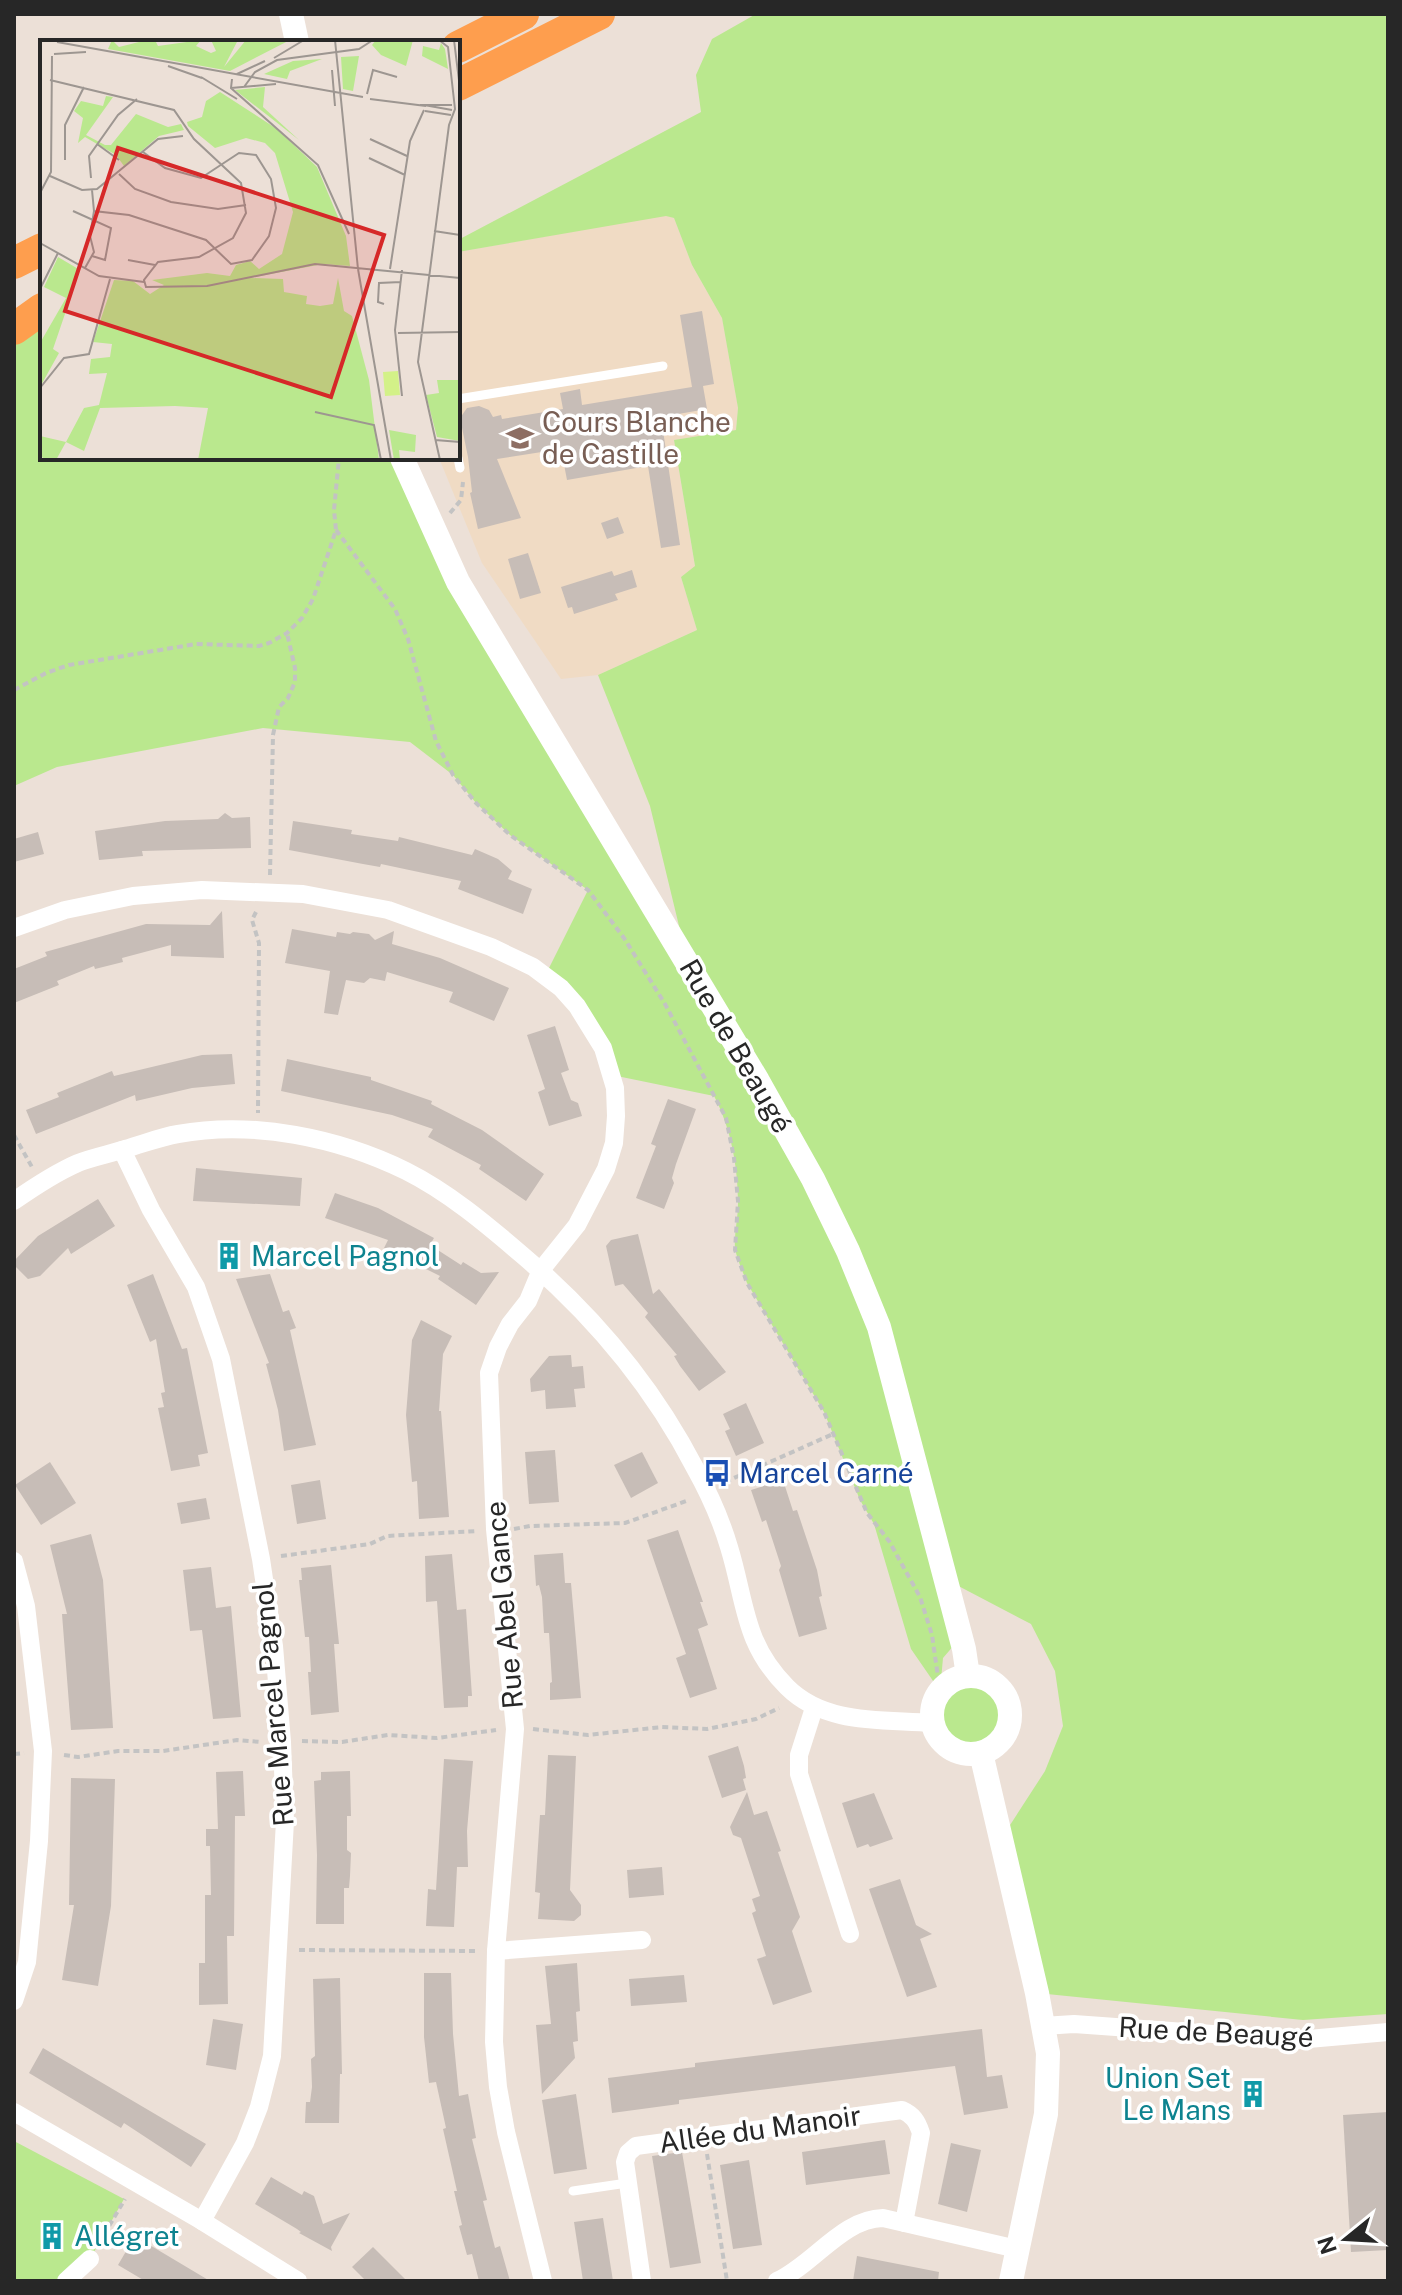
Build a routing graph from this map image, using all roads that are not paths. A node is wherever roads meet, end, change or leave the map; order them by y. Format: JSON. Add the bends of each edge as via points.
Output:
{"nodes":[{"id":1,"x":291,"y":14,"type":"edge"},
{"id":2,"x":523,"y":14,"type":"edge"},
{"id":3,"x":599,"y":14,"type":"edge"},
{"id":4,"x":297,"y":40,"type":"edge"},
{"id":5,"x":460,"y":46,"type":"edge"},
{"id":6,"x":460,"y":84,"type":"edge"},
{"id":7,"x":40,"y":250,"type":"edge"},
{"id":8,"x":14,"y":263,"type":"edge"},
{"id":9,"x":40,"y":288,"type":"edge"},
{"id":10,"x":14,"y":300,"type":"edge"},
{"id":11,"x":40,"y":310,"type":"edge"},
{"id":12,"x":14,"y":329,"type":"edge"},
{"id":13,"x":663,"y":366,"type":"dead end"},
{"id":14,"x":460,"y":399,"type":"edge"},
{"id":15,"x":403,"y":460,"type":"edge"},
{"id":16,"x":14,"y":928,"type":"edge"},
{"id":17,"x":122,"y":1150,"type":"junction"},
{"id":18,"x":14,"y":1201,"type":"edge"},
{"id":19,"x":541,"y":1270,"type":"junction"},
{"id":20,"x":14,"y":1561,"type":"edge"},
{"id":21,"x":968,"y":1676,"type":"junction"},
{"id":22,"x":807,"y":1703,"type":"junction"},
{"id":23,"x":932,"y":1723,"type":"junction"},
{"id":24,"x":981,"y":1753,"type":"junction"},
{"id":25,"x":850,"y":1934,"type":"dead end"},
{"id":26,"x":642,"y":1940,"type":"dead end"},
{"id":27,"x":496,"y":1951,"type":"junction"},
{"id":28,"x":14,"y":2001,"type":"edge"},
{"id":29,"x":1043,"y":2026,"type":"junction"},
{"id":30,"x":1388,"y":2032,"type":"edge"},
{"id":31,"x":14,"y":2112,"type":"edge"},
{"id":32,"x":627,"y":2183,"type":"junction"},
{"id":33,"x":573,"y":2191,"type":"dead end"},
{"id":34,"x":202,"y":2221,"type":"junction"},
{"id":35,"x":904,"y":2223,"type":"junction"},
{"id":36,"x":1017,"y":2249,"type":"junction"},
{"id":37,"x":90,"y":2259,"type":"road end"},
{"id":38,"x":66,"y":2281,"type":"edge"},
{"id":39,"x":298,"y":2281,"type":"edge"},
{"id":40,"x":543,"y":2281,"type":"edge"},
{"id":41,"x":642,"y":2281,"type":"edge"},
{"id":42,"x":777,"y":2281,"type":"edge"},
{"id":43,"x":1011,"y":2281,"type":"edge"}],
"edges":[{"from":1,"to":4,"type":"street"},
{"from":2,"to":5,"type":"highway"},
{"from":3,"to":6,"type":"highway"},
{"from":7,"to":8,"type":"highway"},
{"from":9,"to":10,"type":"highway"},
{"from":11,"to":12,"type":"highway"},
{"from":13,"to":14,"type":"lane"},
{"from":15,"to":21,"type":"street","name":"Rue de Beaugé","via":[[458,582],[758,1081],[848,1251],[879,1327]]},
{"from":16,"to":19,"type":"street","name":"Rue Abel Gance","via":[[65,910],[133,896],[269,891],[388,910],[533,967],[561,988],[598,1038],[611,1069],[616,1116],[614,1143],[595,1195]]},
{"from":17,"to":18,"type":"street","via":[[78,1163]]},
{"from":17,"to":19,"type":"street","via":[[178,1134],[228,1130],[309,1137],[356,1150],[450,1198]]},
{"from":17,"to":34,"type":"street","name":"Rue Marcel Pagnol","via":[[196,1287],[221,1359],[261,1559],[282,1742],[285,1821],[272,2056],[245,2143]]},
{"from":19,"to":22,"type":"street","via":[[584,1312],[670,1422],[708,1492],[729,1547],[756,1648],[769,1668]]},
{"from":19,"to":27,"type":"street","name":"Rue Abel Gance","via":[[489,1373],[495,1529],[515,1729]]},
{"from":20,"to":28,"type":"street","via":[[26,1606],[43,1751],[27,1962]]},
{"from":21,"to":23,"type":"street","via":[[940,1691]]},
{"from":21,"to":24,"type":"street","via":[[995,1685],[1010,1710],[1003,1738]]},
{"from":22,"to":23,"type":"street","via":[[832,1715]]},
{"from":22,"to":25,"type":"street","via":[[799,1774]]},
{"from":23,"to":24,"type":"street","via":[[947,1747],[961,1754]]},
{"from":24,"to":29,"type":"street"},
{"from":26,"to":27,"type":"street"},
{"from":27,"to":40,"type":"street","name":"Rue Abel Gance","via":[[498,2087]]},
{"from":29,"to":30,"type":"street","name":"Rue de Beaugé","via":[[1297,2040]]},
{"from":29,"to":36,"type":"street","via":[[1048,2053],[1046,2114]]},
{"from":31,"to":34,"type":"street"},
{"from":32,"to":33,"type":"lane"},
{"from":32,"to":35,"type":"street","name":"Allée du Manoir","via":[[625,2162],[636,2146],[902,2110],[918,2123],[921,2133]]},
{"from":32,"to":41,"type":"street","name":"Allée du Manoir"},
{"from":34,"to":39,"type":"street"},
{"from":35,"to":36,"type":"street"},
{"from":35,"to":42,"type":"street","via":[[870,2218],[849,2227],[807,2264]]},
{"from":36,"to":43,"type":"street"},
{"from":37,"to":38,"type":"street"}]}
